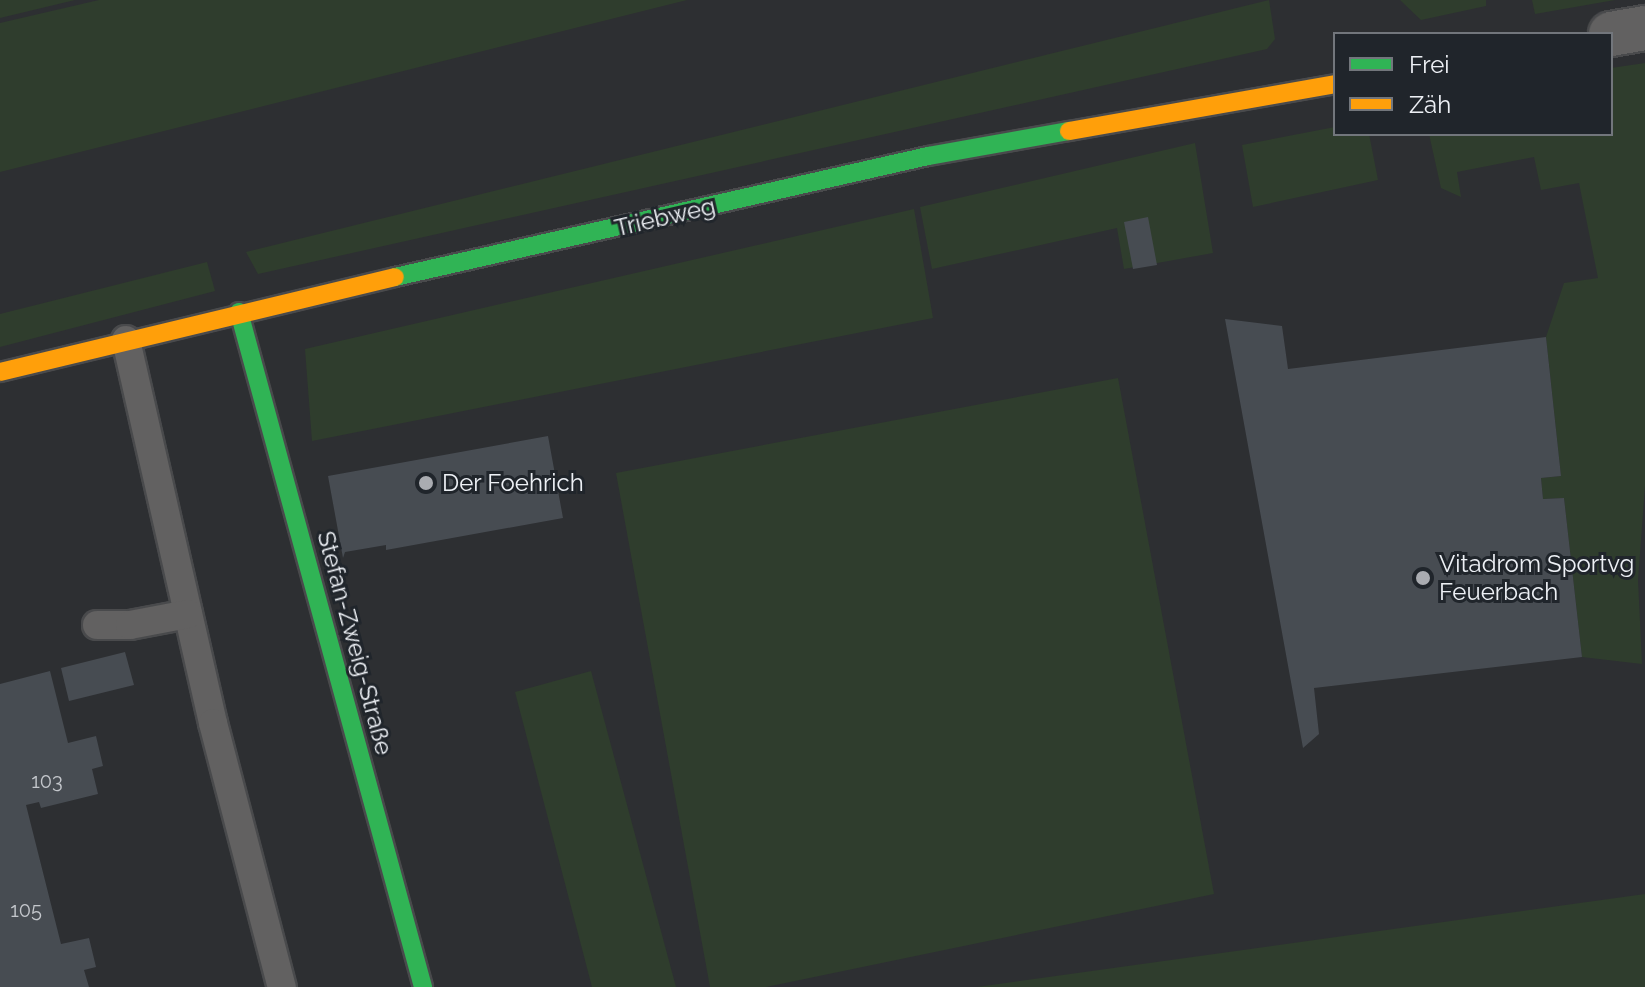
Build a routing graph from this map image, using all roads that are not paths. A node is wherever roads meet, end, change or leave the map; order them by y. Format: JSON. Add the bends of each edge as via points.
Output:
{"nodes":[{"id":1,"x":1645,"y":28,"type":"edge"},
{"id":2,"x":1613,"y":34,"type":"edge"},
{"id":3,"x":1333,"y":84,"type":"edge"},
{"id":4,"x":239,"y":312,"type":"junction"},
{"id":5,"x":126,"y":340,"type":"junction"},
{"id":6,"x":0,"y":372,"type":"edge"},
{"id":7,"x":188,"y":614,"type":"junction"},
{"id":8,"x":97,"y":625,"type":"dead end"},
{"id":9,"x":282,"y":987,"type":"edge"},
{"id":10,"x":423,"y":987,"type":"edge"}],
"edges":[{"from":1,"to":2,"type":"street"},
{"from":3,"to":4,"type":"street","name":"Triebweg","via":[[928,156]]},
{"from":4,"to":5,"type":"street","name":"Triebweg"},
{"from":4,"to":10,"type":"street","name":"Stefan-Zweig-Straße"},
{"from":5,"to":6,"type":"street","name":"Triebweg"},
{"from":5,"to":7,"type":"lane"},
{"from":7,"to":8,"type":"lane"},
{"from":7,"to":9,"type":"lane"}]}
